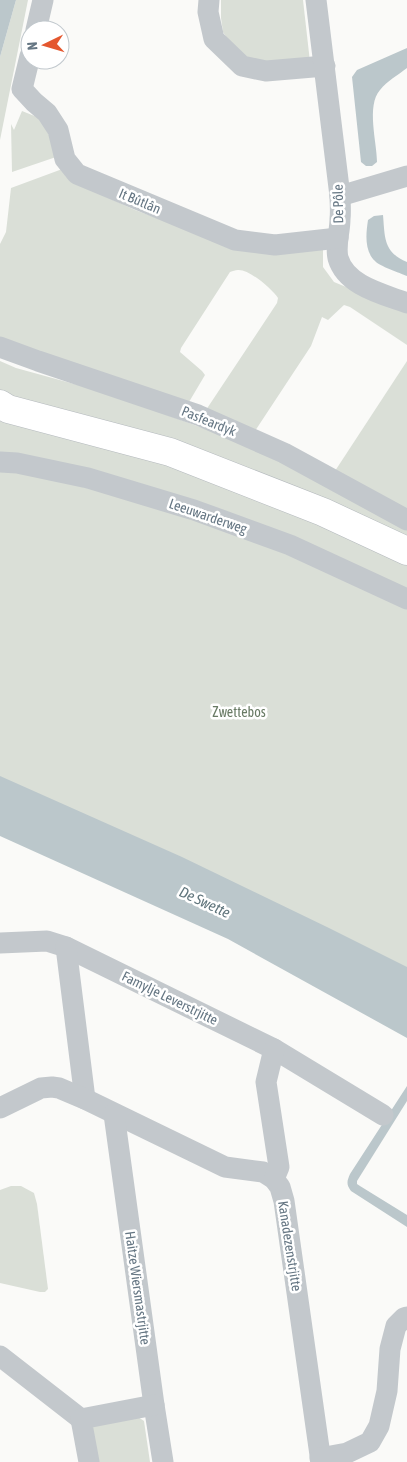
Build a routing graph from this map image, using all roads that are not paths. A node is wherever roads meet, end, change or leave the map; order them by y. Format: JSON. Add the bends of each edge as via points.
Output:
{"nodes":[{"id":1,"x":43,"y":0,"type":"edge"},
{"id":2,"x":209,"y":0,"type":"edge"},
{"id":3,"x":320,"y":1,"type":"edge"},
{"id":4,"x":38,"y":20,"type":"edge"},
{"id":5,"x":324,"y":66,"type":"junction"},
{"id":6,"x":27,"y":70,"type":"edge"},
{"id":7,"x":407,"y":176,"type":"edge"},
{"id":8,"x":340,"y":196,"type":"junction"},
{"id":9,"x":338,"y":238,"type":"junction"},
{"id":10,"x":407,"y":303,"type":"edge"},
{"id":11,"x":0,"y":347,"type":"edge"},
{"id":12,"x":3,"y":407,"type":"edge"},
{"id":13,"x":0,"y":462,"type":"edge"},
{"id":14,"x":407,"y":520,"type":"edge"},
{"id":15,"x":407,"y":551,"type":"edge"},
{"id":16,"x":407,"y":599,"type":"edge"},
{"id":17,"x":0,"y":943,"type":"edge"},
{"id":18,"x":66,"y":947,"type":"junction"},
{"id":19,"x":274,"y":1049,"type":"junction"},
{"id":20,"x":85,"y":1099,"type":"junction"},
{"id":21,"x":0,"y":1108,"type":"edge"},
{"id":22,"x":114,"y":1114,"type":"junction"},
{"id":23,"x":383,"y":1115,"type":"dead end"},
{"id":24,"x":274,"y":1179,"type":"junction"},
{"id":25,"x":407,"y":1317,"type":"edge"},
{"id":26,"x":398,"y":1349,"type":"edge"},
{"id":27,"x":0,"y":1356,"type":"edge"},
{"id":28,"x":154,"y":1405,"type":"junction"},
{"id":29,"x":81,"y":1419,"type":"junction"},
{"id":30,"x":320,"y":1460,"type":"edge"},
{"id":31,"x":89,"y":1462,"type":"edge"},
{"id":32,"x":163,"y":1462,"type":"edge"}],
"edges":[{"from":1,"to":4,"type":"street"},
{"from":2,"to":5,"type":"street","via":[[208,12],[214,39],[242,66],[266,71]]},
{"from":3,"to":5,"type":"street","name":"De Pôle"},
{"from":5,"to":8,"type":"street","name":"De Pôle"},
{"from":6,"to":9,"type":"street","name":"It Bûtlân","via":[[22,89],[47,113],[58,130],[64,159],[77,174],[234,240],[274,245]]},
{"from":7,"to":8,"type":"street"},
{"from":8,"to":9,"type":"street","name":"De Pôle"},
{"from":9,"to":10,"type":"street","name":"De Pôle","via":[[338,258],[346,274],[357,283]]},
{"from":11,"to":14,"type":"street","name":"Pasfeardyk","via":[[198,414],[284,453]]},
{"from":12,"to":15,"type":"main road","via":[[170,452],[323,512]]},
{"from":13,"to":16,"type":"street","name":"Leeuwarderweg","via":[[88,478],[194,510],[290,545]]},
{"from":17,"to":18,"type":"street","name":"Famylje Leverstrjitte","via":[[47,941]]},
{"from":18,"to":19,"type":"street","name":"Famylje Leverstrjitte"},
{"from":18,"to":20,"type":"street"},
{"from":19,"to":23,"type":"street","name":"Famylje Leverstrjitte"},
{"from":19,"to":24,"type":"street","via":[[266,1082],[279,1166]]},
{"from":20,"to":21,"type":"street","via":[[59,1088],[41,1088]]},
{"from":20,"to":22,"type":"street"},
{"from":22,"to":24,"type":"street","via":[[225,1168],[263,1172]]},
{"from":22,"to":28,"type":"street","name":"Haitze Wiersmastrjitte"},
{"from":24,"to":30,"type":"street","name":"Kanadezenstrjitte","via":[[284,1201]]},
{"from":25,"to":26,"type":"street","via":[[396,1326]]},
{"from":26,"to":30,"type":"street","via":[[379,1426],[370,1442],[347,1454]]},
{"from":27,"to":29,"type":"street"},
{"from":28,"to":29,"type":"street"},
{"from":28,"to":32,"type":"street","name":"Haitze Wiersmastrjitte"},
{"from":29,"to":31,"type":"street"}]}
